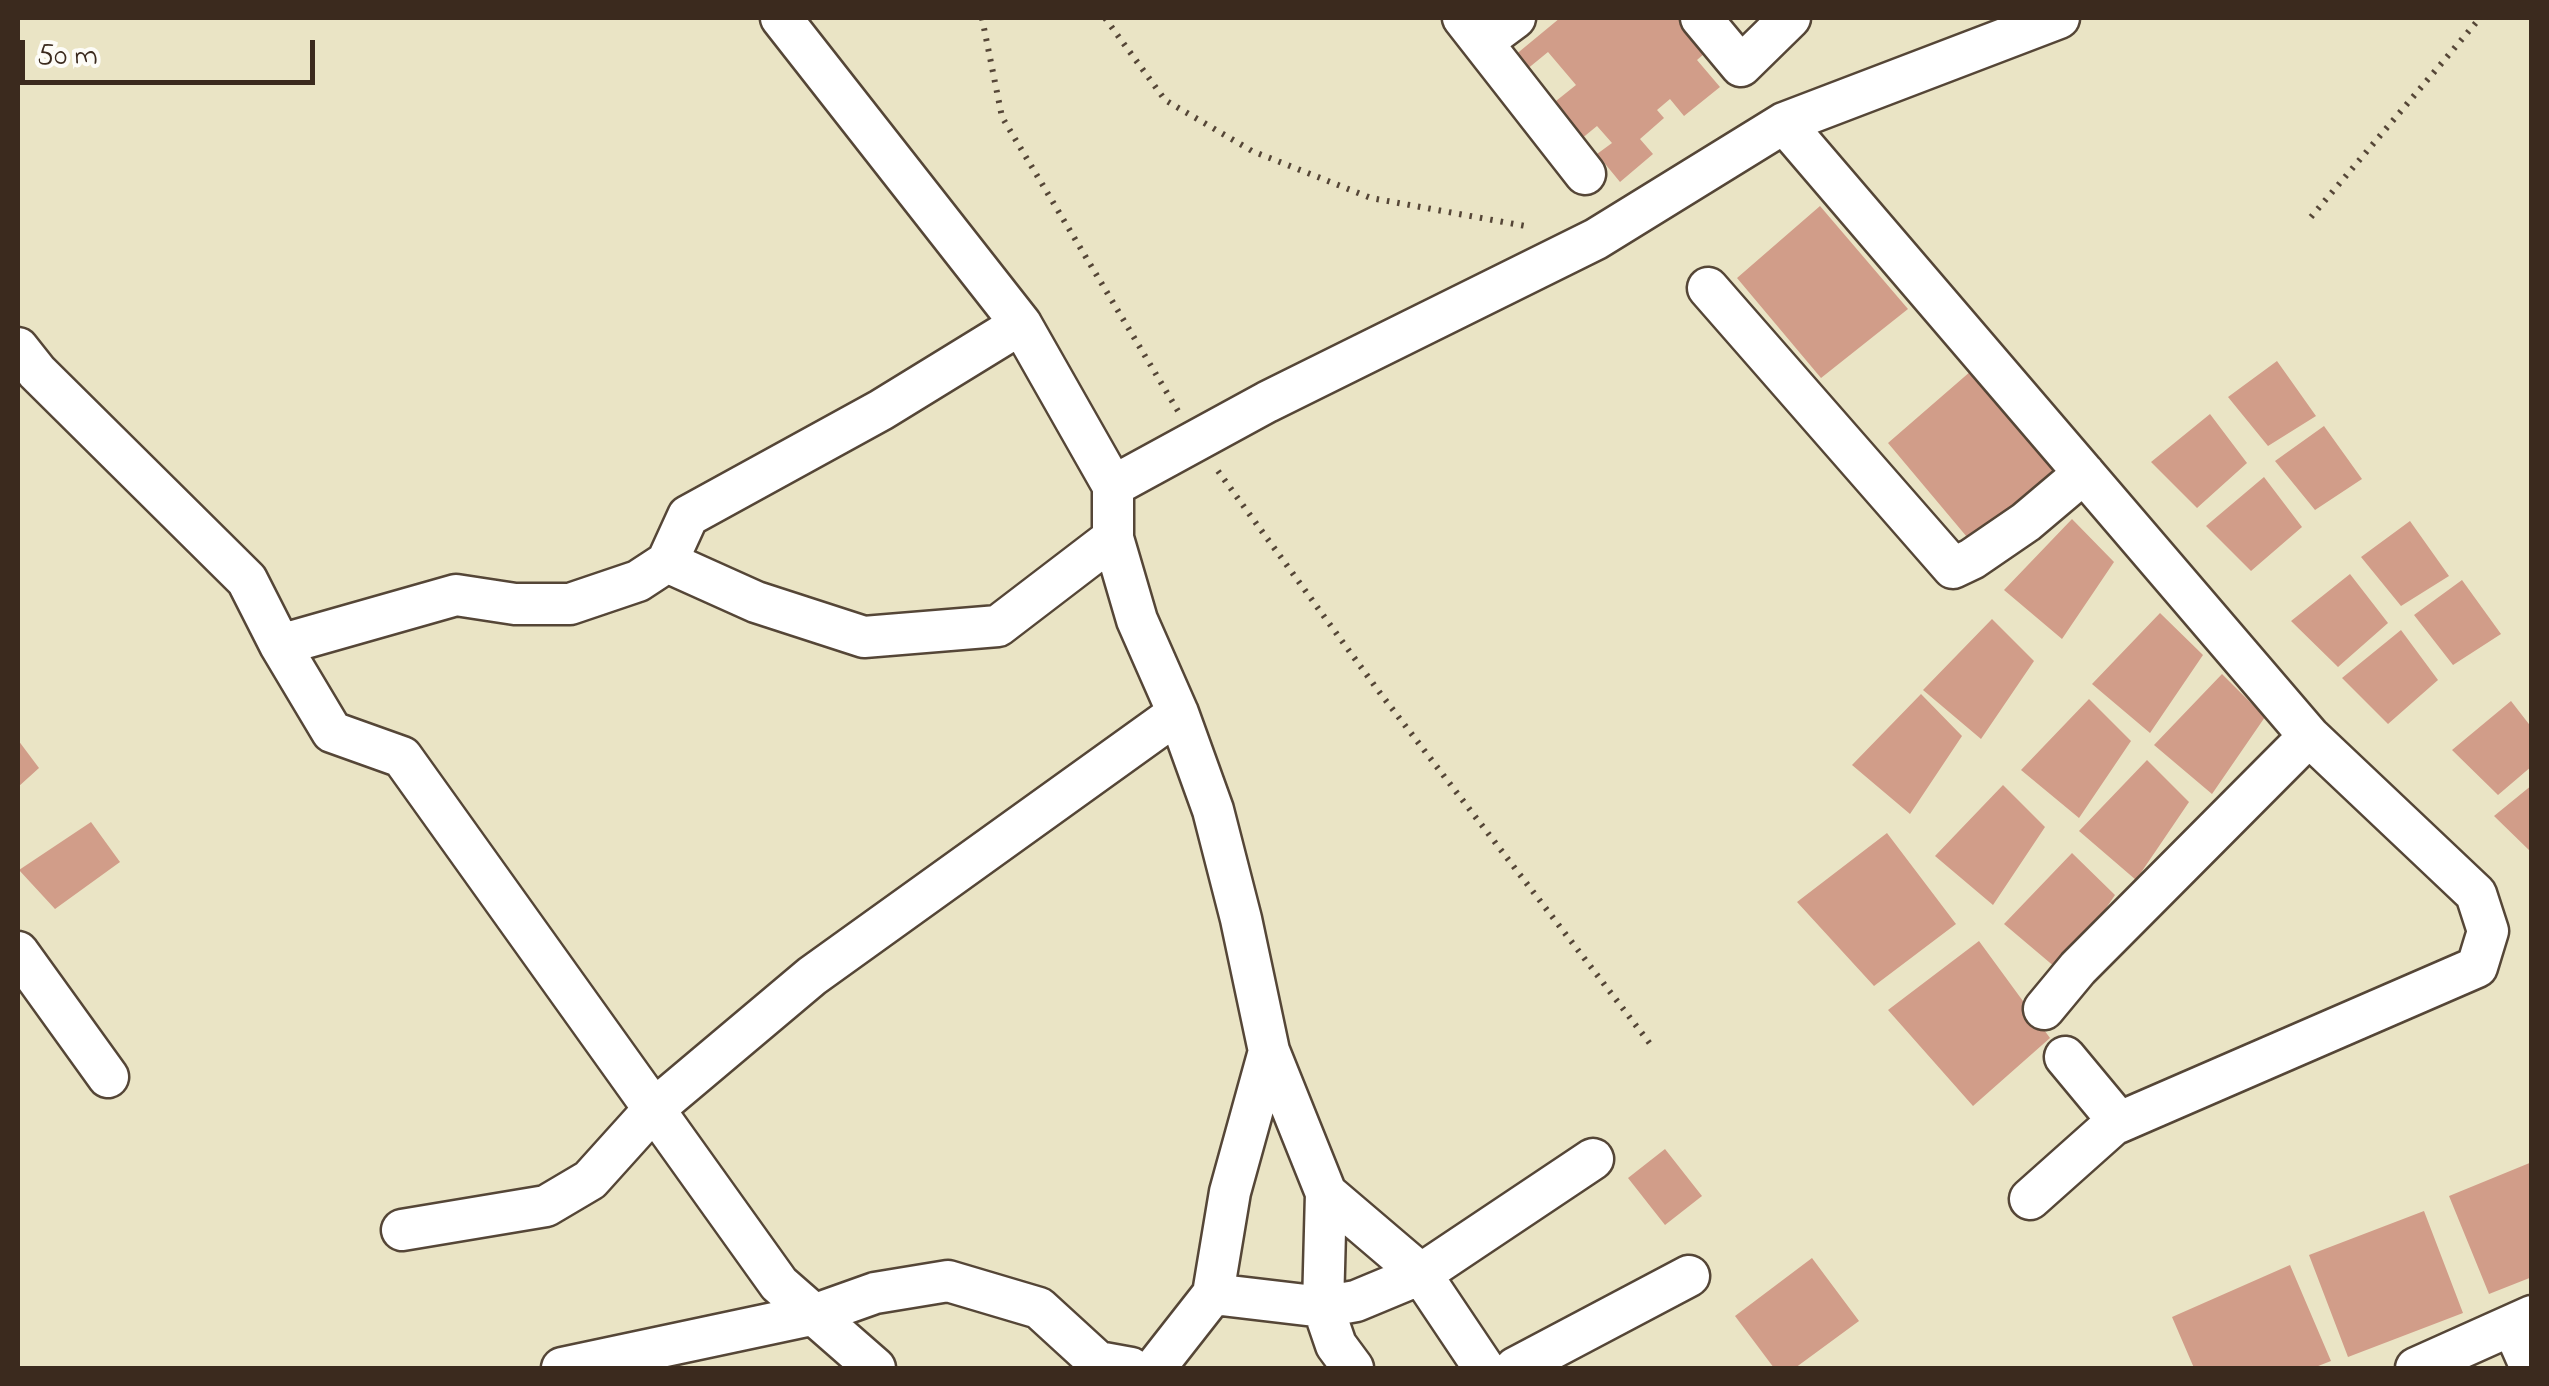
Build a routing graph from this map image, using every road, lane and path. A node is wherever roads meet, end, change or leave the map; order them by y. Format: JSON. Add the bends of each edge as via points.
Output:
{"nodes":[{"id":1,"x":781,"y":18,"type":"edge"},
{"id":2,"x":982,"y":18,"type":"edge"},
{"id":3,"x":1105,"y":18,"type":"edge"},
{"id":4,"x":1701,"y":18,"type":"edge"},
{"id":5,"x":1790,"y":18,"type":"edge"},
{"id":6,"x":2059,"y":18,"type":"edge"},
{"id":7,"x":2480,"y":18,"type":"edge"},
{"id":8,"x":1487,"y":26,"type":"edge"},
{"id":9,"x":1784,"y":123,"type":"junction"},
{"id":10,"x":1585,"y":174,"type":"dead end"},
{"id":11,"x":2311,"y":217,"type":"dead end"},
{"id":12,"x":1596,"y":240,"type":"junction"},
{"id":13,"x":1708,"y":288,"type":"dead end"},
{"id":14,"x":1021,"y":324,"type":"junction"},
{"id":15,"x":18,"y":348,"type":"edge"},
{"id":16,"x":1196,"y":440,"type":"junction"},
{"id":17,"x":2084,"y":473,"type":"junction"},
{"id":18,"x":1113,"y":486,"type":"junction"},
{"id":19,"x":1113,"y":538,"type":"junction"},
{"id":20,"x":667,"y":562,"type":"junction"},
{"id":21,"x":280,"y":645,"type":"junction"},
{"id":22,"x":1178,"y":713,"type":"junction"},
{"id":23,"x":2309,"y":736,"type":"junction"},
{"id":24,"x":18,"y":952,"type":"edge"},
{"id":25,"x":2044,"y":1009,"type":"dead end"},
{"id":26,"x":1650,"y":1045,"type":"dead end"},
{"id":27,"x":1269,"y":1051,"type":"junction"},
{"id":28,"x":2065,"y":1057,"type":"dead end"},
{"id":29,"x":108,"y":1077,"type":"dead end"},
{"id":30,"x":654,"y":1109,"type":"junction"},
{"id":31,"x":2119,"y":1122,"type":"junction"},
{"id":32,"x":1592,"y":1159,"type":"dead end"},
{"id":33,"x":1326,"y":1193,"type":"junction"},
{"id":34,"x":2030,"y":1198,"type":"dead end"},
{"id":35,"x":402,"y":1230,"type":"dead end"},
{"id":36,"x":1421,"y":1274,"type":"junction"},
{"id":37,"x":1689,"y":1276,"type":"dead end"},
{"id":38,"x":1213,"y":1294,"type":"junction"},
{"id":39,"x":816,"y":1314,"type":"junction"},
{"id":40,"x":2522,"y":1320,"type":"edge"},
{"id":41,"x":1332,"y":1347,"type":"edge"},
{"id":42,"x":562,"y":1368,"type":"edge"},
{"id":43,"x":875,"y":1368,"type":"edge"},
{"id":44,"x":1131,"y":1368,"type":"edge"},
{"id":45,"x":1155,"y":1368,"type":"edge"},
{"id":46,"x":1484,"y":1368,"type":"edge"},
{"id":47,"x":1515,"y":1368,"type":"edge"},
{"id":48,"x":2416,"y":1368,"type":"edge"},
{"id":49,"x":2531,"y":1368,"type":"edge"}],
"edges":[{"from":1,"to":14,"type":"street"},
{"from":2,"to":16,"type":"path","via":[[1002,117]]},
{"from":3,"to":12,"type":"path","via":[[1166,100],[1252,151],[1371,198]]},
{"from":4,"to":5,"type":"street","via":[[1741,66]]},
{"from":6,"to":9,"type":"street"},
{"from":7,"to":11,"type":"path"},
{"from":8,"to":10,"type":"street"},
{"from":9,"to":12,"type":"street"},
{"from":9,"to":17,"type":"street"},
{"from":12,"to":16,"type":"street"},
{"from":13,"to":17,"type":"street","via":[[1953,568],[2026,522]]},
{"from":14,"to":18,"type":"street"},
{"from":14,"to":20,"type":"street","via":[[688,516]]},
{"from":15,"to":21,"type":"street","via":[[246,580]]},
{"from":16,"to":18,"type":"street"},
{"from":16,"to":26,"type":"path"},
{"from":17,"to":23,"type":"street"},
{"from":18,"to":19,"type":"street"},
{"from":19,"to":20,"type":"street","via":[[998,626],[864,637],[756,602]]},
{"from":19,"to":22,"type":"street","via":[[1137,620]]},
{"from":20,"to":21,"type":"street","via":[[638,581],[570,604],[456,595]]},
{"from":21,"to":30,"type":"street","via":[[332,732],[402,757]]},
{"from":22,"to":27,"type":"street","via":[[1218,828]]},
{"from":22,"to":30,"type":"street","via":[[812,976]]},
{"from":23,"to":25,"type":"street"},
{"from":23,"to":31,"type":"street","via":[[2476,894],[2488,931],[2477,967]]},
{"from":24,"to":29,"type":"street"},
{"from":27,"to":33,"type":"street"},
{"from":27,"to":38,"type":"street","via":[[1230,1192]]},
{"from":28,"to":31,"type":"street"},
{"from":30,"to":35,"type":"street","via":[[590,1180],[546,1206]]},
{"from":30,"to":39,"type":"street","via":[[779,1284]]},
{"from":31,"to":34,"type":"street"},
{"from":32,"to":36,"type":"street"},
{"from":33,"to":36,"type":"street"},
{"from":33,"to":41,"type":"street"},
{"from":36,"to":41,"type":"street","via":[[1356,1301]]},
{"from":36,"to":46,"type":"street"},
{"from":37,"to":47,"type":"street"},
{"from":38,"to":41,"type":"street"},
{"from":38,"to":45,"type":"street"},
{"from":39,"to":42,"type":"street"},
{"from":39,"to":43,"type":"street"},
{"from":39,"to":44,"type":"street","via":[[875,1293],[948,1282],[1039,1308],[1098,1362]]},
{"from":40,"to":48,"type":"street"},
{"from":40,"to":49,"type":"street"}]}
